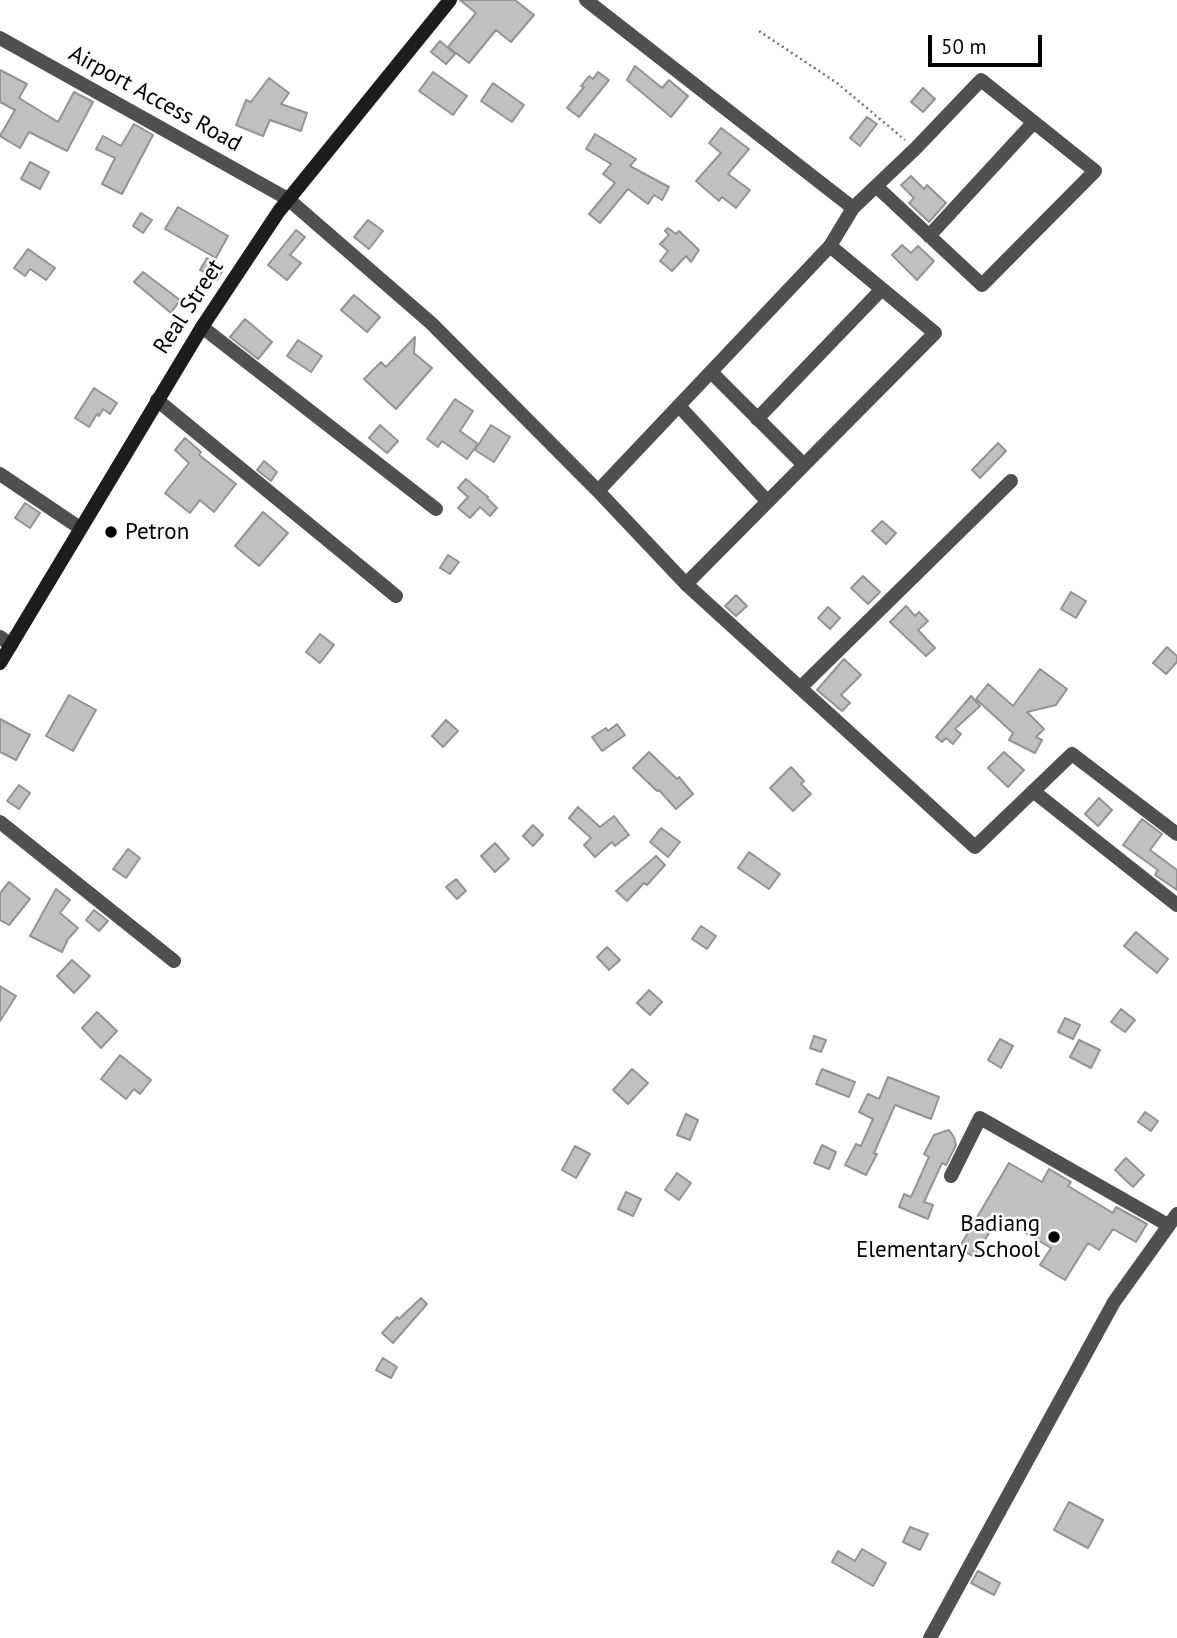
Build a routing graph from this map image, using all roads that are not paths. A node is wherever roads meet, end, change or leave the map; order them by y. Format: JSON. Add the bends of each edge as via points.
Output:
{"nodes":[{"id":1,"x":450,"y":0,"type":"edge"},
{"id":2,"x":586,"y":0,"type":"edge"},
{"id":3,"x":0,"y":38,"type":"edge"},
{"id":4,"x":1034,"y":122,"type":"junction"},
{"id":5,"x":877,"y":187,"type":"junction"},
{"id":6,"x":288,"y":199,"type":"junction"},
{"id":7,"x":853,"y":208,"type":"junction"},
{"id":8,"x":929,"y":236,"type":"junction"},
{"id":9,"x":830,"y":246,"type":"junction"},
{"id":10,"x":882,"y":289,"type":"junction"},
{"id":11,"x":202,"y":327,"type":"junction"},
{"id":12,"x":711,"y":372,"type":"junction"},
{"id":13,"x":158,"y":400,"type":"junction"},
{"id":14,"x":679,"y":406,"type":"junction"},
{"id":15,"x":757,"y":419,"type":"junction"},
{"id":16,"x":804,"y":465,"type":"junction"},
{"id":17,"x":0,"y":474,"type":"edge"},
{"id":18,"x":1011,"y":481,"type":"dead end"},
{"id":19,"x":598,"y":491,"type":"junction"},
{"id":20,"x":767,"y":501,"type":"junction"},
{"id":21,"x":436,"y":509,"type":"dead end"},
{"id":22,"x":80,"y":528,"type":"junction"},
{"id":23,"x":686,"y":584,"type":"junction"},
{"id":24,"x":396,"y":596,"type":"dead end"},
{"id":25,"x":5,"y":641,"type":"edge"},
{"id":26,"x":0,"y":663,"type":"edge"},
{"id":27,"x":800,"y":688,"type":"junction"},
{"id":28,"x":1033,"y":791,"type":"junction"},
{"id":29,"x":0,"y":822,"type":"edge"},
{"id":30,"x":1177,"y":834,"type":"edge"},
{"id":31,"x":1177,"y":905,"type":"edge"},
{"id":32,"x":174,"y":961,"type":"dead end"},
{"id":33,"x":951,"y":1176,"type":"dead end"},
{"id":34,"x":1172,"y":1219,"type":"edge"},
{"id":35,"x":930,"y":1638,"type":"edge"}],
"edges":[{"from":1,"to":6,"type":"main road","name":"Real Street"},
{"from":2,"to":7,"type":"street"},
{"from":3,"to":6,"type":"street","name":"Airport Access Road"},
{"from":4,"to":5,"type":"street","via":[[981,80]]},
{"from":4,"to":8,"type":"street"},
{"from":4,"to":8,"type":"street","via":[[1095,171],[982,285]]},
{"from":5,"to":7,"type":"street"},
{"from":5,"to":8,"type":"street"},
{"from":6,"to":11,"type":"main road","name":"Real Street"},
{"from":6,"to":19,"type":"street","name":"Airport Access Road","via":[[430,323]]},
{"from":7,"to":9,"type":"street"},
{"from":9,"to":10,"type":"street"},
{"from":9,"to":12,"type":"street"},
{"from":10,"to":15,"type":"street"},
{"from":10,"to":16,"type":"street","via":[[935,333]]},
{"from":11,"to":13,"type":"main road","name":"Real Street"},
{"from":11,"to":21,"type":"street"},
{"from":12,"to":14,"type":"street"},
{"from":12,"to":15,"type":"street"},
{"from":13,"to":22,"type":"main road","name":"Real Street"},
{"from":13,"to":24,"type":"street"},
{"from":14,"to":19,"type":"street"},
{"from":14,"to":20,"type":"street"},
{"from":15,"to":16,"type":"street"},
{"from":16,"to":20,"type":"street"},
{"from":17,"to":22,"type":"street"},
{"from":18,"to":27,"type":"street"},
{"from":19,"to":23,"type":"street","name":"Airport Access Road"},
{"from":20,"to":23,"type":"street"},
{"from":22,"to":25,"type":"main road","name":"Real Street"},
{"from":23,"to":27,"type":"street","name":"Airport Access Road"},
{"from":25,"to":26,"type":"main road","name":"Real Street"},
{"from":27,"to":28,"type":"street","name":"Airport Access Road","via":[[975,847]]},
{"from":28,"to":30,"type":"street","via":[[1072,754]]},
{"from":28,"to":31,"type":"street"},
{"from":29,"to":32,"type":"street"},
{"from":33,"to":34,"type":"street","via":[[980,1118]]},
{"from":34,"to":35,"type":"street","via":[[1114,1302]]}]}
